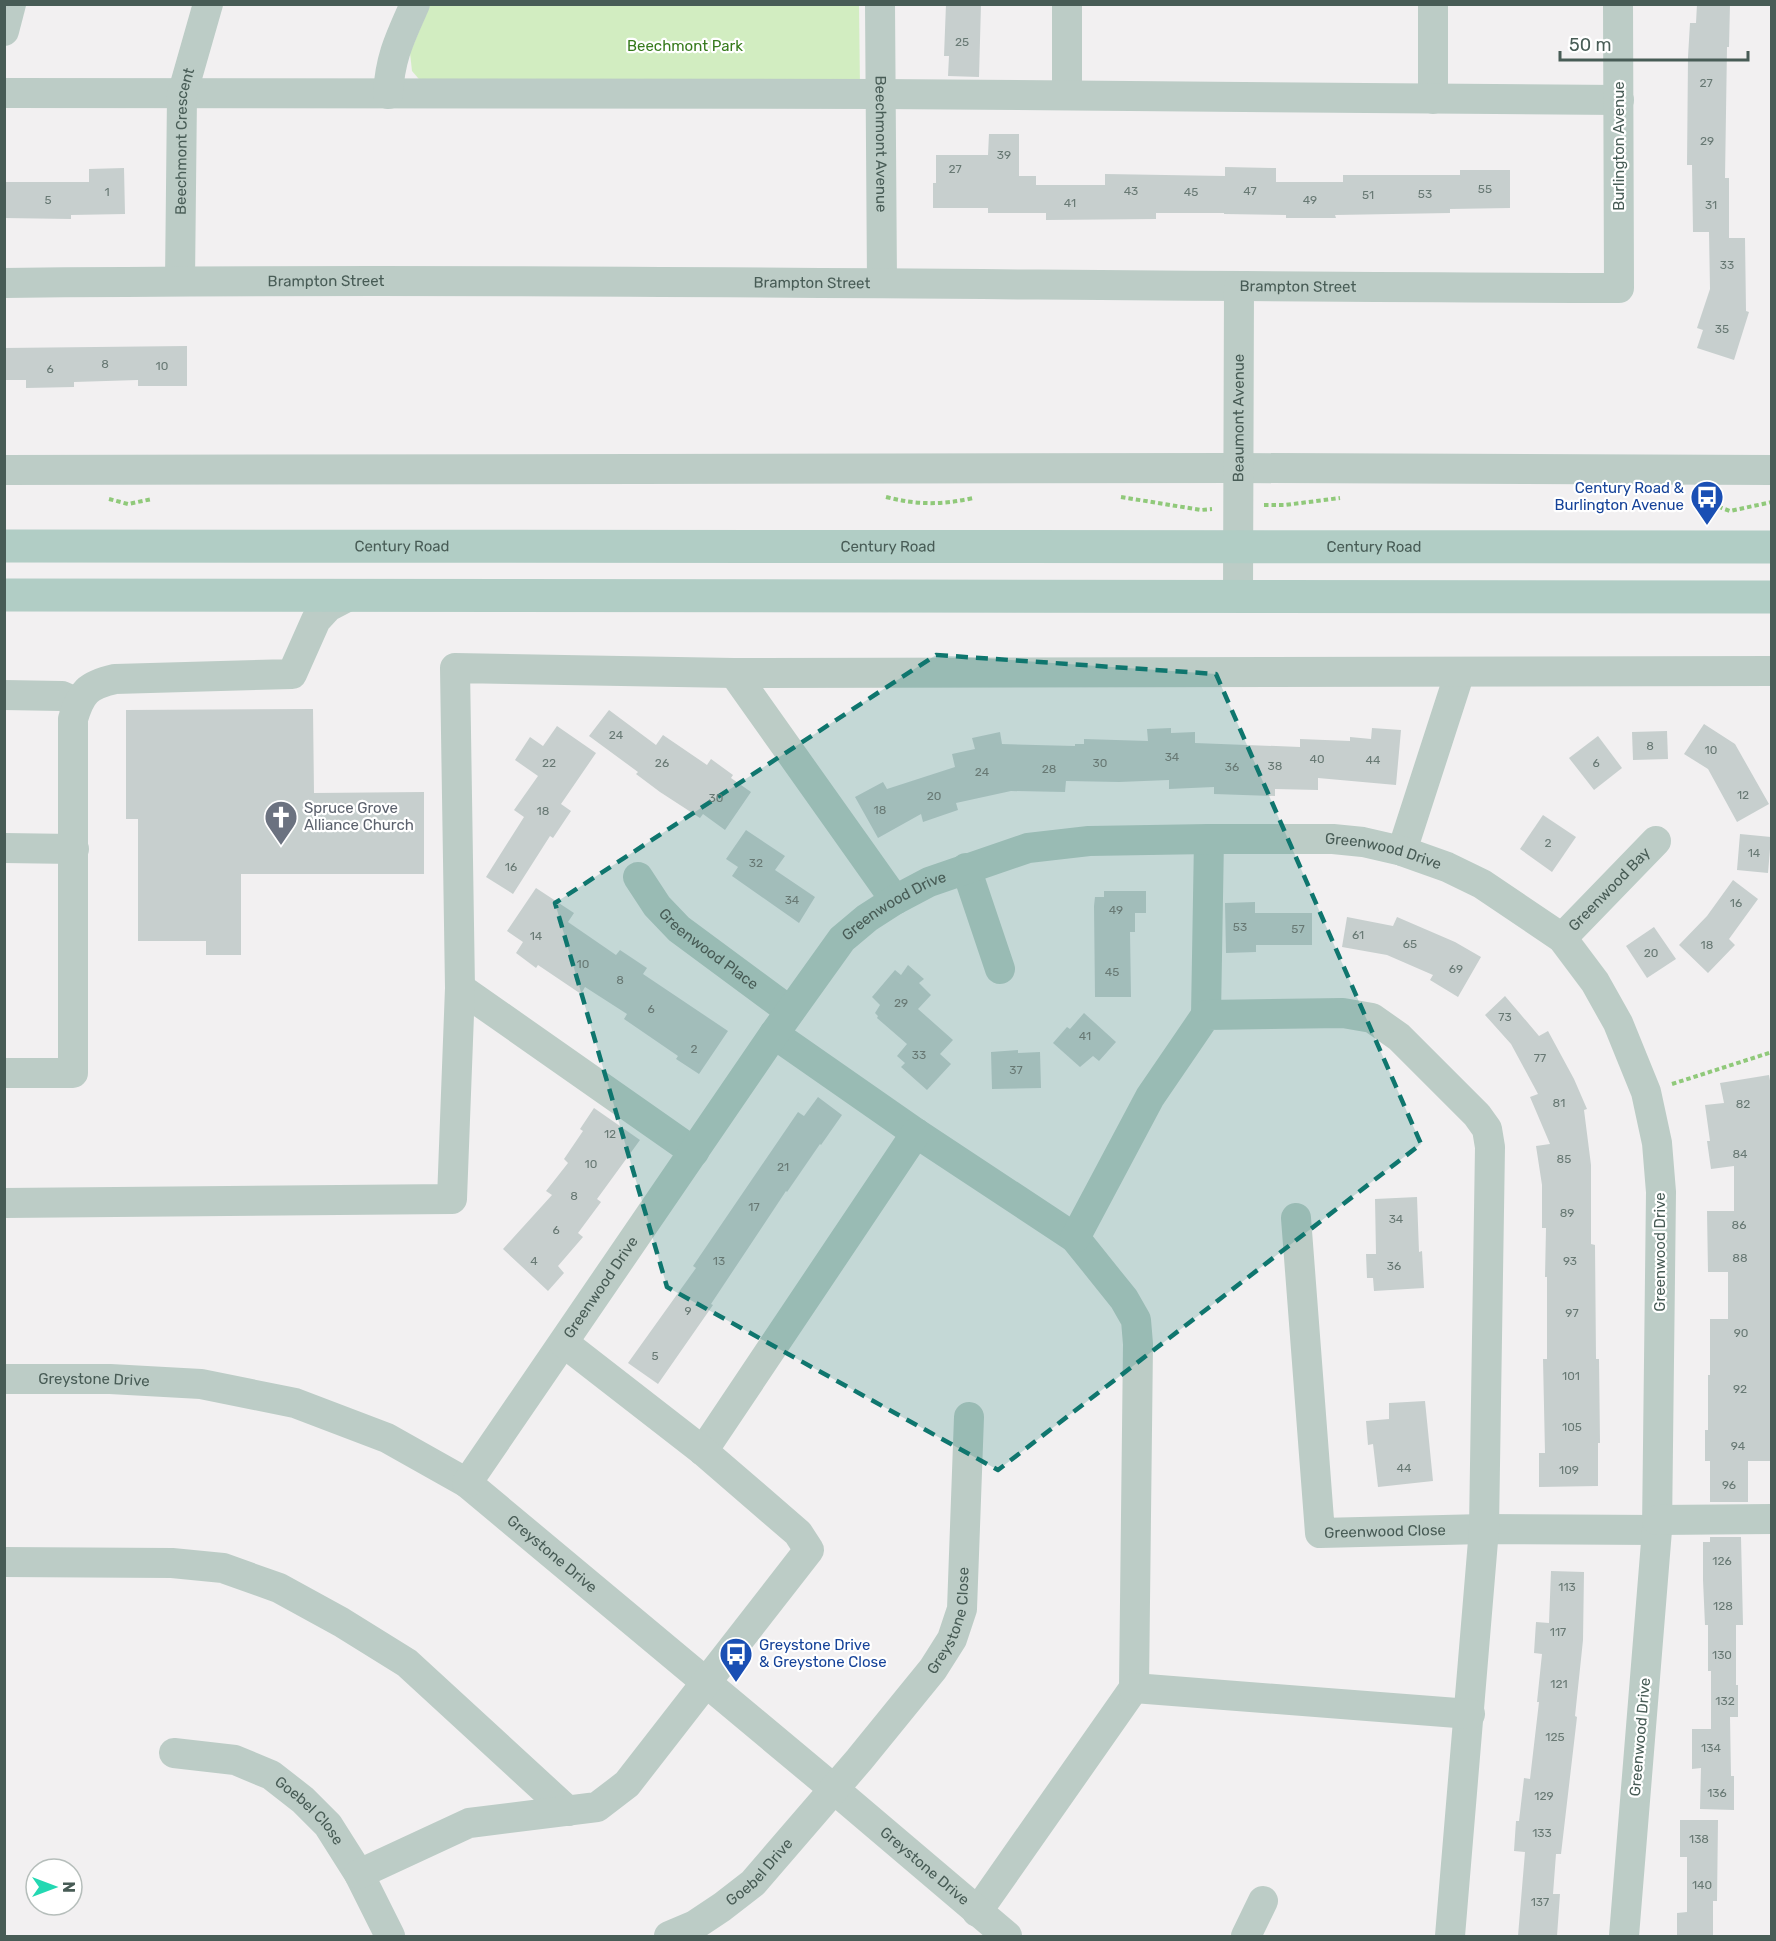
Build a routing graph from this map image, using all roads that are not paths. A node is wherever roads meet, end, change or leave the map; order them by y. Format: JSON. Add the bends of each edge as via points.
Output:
{"nodes":[{"id":1,"x":11,"y":4,"type":"edge"},
{"id":2,"x":208,"y":4,"type":"edge"},
{"id":3,"x":415,"y":4,"type":"edge"},
{"id":4,"x":880,"y":4,"type":"edge"},
{"id":5,"x":1067,"y":4,"type":"edge"},
{"id":6,"x":1433,"y":4,"type":"edge"},
{"id":7,"x":1618,"y":4,"type":"edge"},
{"id":8,"x":4,"y":31,"type":"edge"},
{"id":9,"x":4,"y":93,"type":"edge"},
{"id":10,"x":388,"y":94,"type":"junction"},
{"id":11,"x":880,"y":94,"type":"junction"},
{"id":12,"x":182,"y":95,"type":"junction"},
{"id":13,"x":1067,"y":95,"type":"junction"},
{"id":14,"x":1433,"y":99,"type":"junction"},
{"id":15,"x":1619,"y":100,"type":"junction"},
{"id":16,"x":180,"y":281,"type":"junction"},
{"id":17,"x":4,"y":283,"type":"edge"},
{"id":18,"x":882,"y":283,"type":"junction"},
{"id":19,"x":1239,"y":287,"type":"junction"},
{"id":20,"x":1619,"y":288,"type":"joint"},
{"id":21,"x":1238,"y":468,"type":"junction"},
{"id":22,"x":4,"y":470,"type":"edge"},
{"id":23,"x":1772,"y":471,"type":"edge"},
{"id":24,"x":4,"y":546,"type":"edge"},
{"id":25,"x":1237,"y":547,"type":"junction"},
{"id":26,"x":1772,"y":548,"type":"edge"},
{"id":27,"x":4,"y":595,"type":"edge"},
{"id":28,"x":351,"y":595,"type":"junction"},
{"id":29,"x":1238,"y":596,"type":"junction"},
{"id":30,"x":1772,"y":597,"type":"edge"},
{"id":31,"x":1772,"y":671,"type":"edge"},
{"id":32,"x":1460,"y":672,"type":"junction"},
{"id":33,"x":734,"y":673,"type":"junction"},
{"id":34,"x":4,"y":695,"type":"edge"},
{"id":35,"x":78,"y":702,"type":"junction"},
{"id":36,"x":1209,"y":838,"type":"junction"},
{"id":37,"x":1656,"y":841,"type":"dead end"},
{"id":38,"x":4,"y":848,"type":"edge"},
{"id":39,"x":74,"y":849,"type":"junction"},
{"id":40,"x":1402,"y":851,"type":"junction"},
{"id":41,"x":966,"y":868,"type":"junction"},
{"id":42,"x":638,"y":877,"type":"dead end"},
{"id":43,"x":895,"y":900,"type":"junction"},
{"id":44,"x":1562,"y":938,"type":"junction"},
{"id":45,"x":1000,"y":969,"type":"dead end"},
{"id":46,"x":460,"y":988,"type":"junction"},
{"id":47,"x":1206,"y":1015,"type":"junction"},
{"id":48,"x":782,"y":1022,"type":"junction"},
{"id":49,"x":4,"y":1073,"type":"edge"},
{"id":50,"x":916,"y":1133,"type":"junction"},
{"id":51,"x":694,"y":1152,"type":"junction"},
{"id":52,"x":4,"y":1203,"type":"edge"},
{"id":53,"x":1296,"y":1218,"type":"dead end"},
{"id":54,"x":1075,"y":1238,"type":"junction"},
{"id":55,"x":564,"y":1343,"type":"junction"},
{"id":56,"x":4,"y":1379,"type":"edge"},
{"id":57,"x":969,"y":1417,"type":"dead end"},
{"id":58,"x":703,"y":1451,"type":"junction"},
{"id":59,"x":468,"y":1483,"type":"junction"},
{"id":60,"x":1772,"y":1519,"type":"edge"},
{"id":61,"x":1657,"y":1525,"type":"junction"},
{"id":62,"x":1484,"y":1529,"type":"junction"},
{"id":63,"x":4,"y":1562,"type":"edge"},
{"id":64,"x":705,"y":1682,"type":"junction"},
{"id":65,"x":1134,"y":1688,"type":"junction"},
{"id":66,"x":1470,"y":1714,"type":"junction"},
{"id":67,"x":174,"y":1753,"type":"dead end"},
{"id":68,"x":835,"y":1790,"type":"junction"},
{"id":69,"x":568,"y":1811,"type":"junction"},
{"id":70,"x":359,"y":1874,"type":"junction"},
{"id":71,"x":1263,"y":1901,"type":"dead end"},
{"id":72,"x":977,"y":1912,"type":"junction"},
{"id":73,"x":390,"y":1936,"type":"edge"},
{"id":74,"x":669,"y":1936,"type":"edge"},
{"id":75,"x":1007,"y":1936,"type":"edge"},
{"id":76,"x":1246,"y":1936,"type":"edge"},
{"id":77,"x":1450,"y":1936,"type":"edge"},
{"id":78,"x":1624,"y":1936,"type":"edge"}],
"edges":[{"from":1,"to":8,"type":"street"},
{"from":2,"to":12,"type":"street","name":"Beechmont Crescent"},
{"from":3,"to":10,"type":"street","via":[[394,51]]},
{"from":4,"to":11,"type":"street","name":"Beechmont Avenue"},
{"from":5,"to":13,"type":"street"},
{"from":6,"to":14,"type":"street"},
{"from":7,"to":15,"type":"street","name":"Burlington Avenue"},
{"from":9,"to":12,"type":"street"},
{"from":10,"to":11,"type":"street"},
{"from":10,"to":12,"type":"street"},
{"from":11,"to":13,"type":"street"},
{"from":11,"to":18,"type":"street","name":"Beechmont Avenue"},
{"from":12,"to":16,"type":"street","name":"Beechmont Crescent"},
{"from":13,"to":14,"type":"street"},
{"from":14,"to":15,"type":"street"},
{"from":15,"to":20,"type":"street","name":"Burlington Avenue"},
{"from":16,"to":17,"type":"street","name":"Brampton Street"},
{"from":16,"to":18,"type":"street","name":"Brampton Street"},
{"from":18,"to":19,"type":"street","name":"Brampton Street"},
{"from":19,"to":20,"type":"street","name":"Brampton Street"},
{"from":19,"to":21,"type":"street","name":"Beaumont Avenue"},
{"from":21,"to":22,"type":"street"},
{"from":21,"to":23,"type":"street"},
{"from":21,"to":25,"type":"street","name":"Beaumont Avenue"},
{"from":24,"to":25,"type":"main road","name":"Century Road"},
{"from":25,"to":26,"type":"main road","name":"Century Road"},
{"from":25,"to":29,"type":"street","name":"Beaumont Avenue"},
{"from":27,"to":28,"type":"main road"},
{"from":28,"to":29,"type":"main road"},
{"from":28,"to":35,"type":"street","via":[[328,607],[316,620],[292,674],[115,679],[98,683]]},
{"from":29,"to":30,"type":"main road"},
{"from":31,"to":32,"type":"street"},
{"from":32,"to":33,"type":"street"},
{"from":32,"to":40,"type":"street"},
{"from":33,"to":43,"type":"street"},
{"from":33,"to":46,"type":"street","via":[[455,668]]},
{"from":34,"to":35,"type":"street","via":[[62,696]]},
{"from":35,"to":39,"type":"street","via":[[72,719]]},
{"from":36,"to":40,"type":"street","name":"Greenwood Drive","via":[[1333,839]]},
{"from":36,"to":41,"type":"street","name":"Greenwood Drive","via":[[1062,843],[1028,848]]},
{"from":36,"to":47,"type":"street"},
{"from":37,"to":44,"type":"street","name":"Greenwood Bay"},
{"from":38,"to":39,"type":"street"},
{"from":39,"to":49,"type":"street","via":[[72,1073]]},
{"from":40,"to":44,"type":"street","name":"Greenwood Drive","via":[[1482,884]]},
{"from":41,"to":43,"type":"street","name":"Greenwood Drive"},
{"from":41,"to":45,"type":"street"},
{"from":42,"to":48,"type":"street","name":"Greenwood Place","via":[[657,906],[679,929]]},
{"from":43,"to":48,"type":"street","name":"Greenwood Drive","via":[[842,939]]},
{"from":44,"to":61,"type":"street","name":"Greenwood Drive","via":[[1595,982],[1618,1023],[1646,1092],[1657,1143],[1661,1192]]},
{"from":46,"to":51,"type":"street"},
{"from":46,"to":52,"type":"street","via":[[452,1199]]},
{"from":47,"to":54,"type":"street","via":[[1150,1097]]},
{"from":47,"to":62,"type":"street","via":[[1343,1013],[1372,1018],[1399,1037],[1488,1129]]},
{"from":48,"to":50,"type":"street","name":"Greenwood Place"},
{"from":48,"to":51,"type":"street","name":"Greenwood Drive"},
{"from":50,"to":54,"type":"street","name":"Greenwood Place"},
{"from":50,"to":58,"type":"street"},
{"from":51,"to":55,"type":"street","name":"Greenwood Drive"},
{"from":53,"to":62,"type":"street","name":"Greenwood Close","via":[[1320,1533]]},
{"from":54,"to":65,"type":"street","name":"Greenwood Place","via":[[1136,1320]]},
{"from":55,"to":58,"type":"street"},
{"from":55,"to":59,"type":"street","name":"Greenwood Drive"},
{"from":56,"to":59,"type":"street","name":"Greystone Drive","via":[[201,1384],[295,1403],[387,1438]]},
{"from":57,"to":68,"type":"street","name":"Greystone Close","via":[[962,1608],[952,1639],[933,1669]]},
{"from":58,"to":64,"type":"street","via":[[798,1533],[809,1550]]},
{"from":59,"to":64,"type":"street","name":"Greystone Drive"},
{"from":60,"to":61,"type":"street","name":"Greenwood Close"},
{"from":61,"to":62,"type":"street","name":"Greenwood Close"},
{"from":61,"to":78,"type":"street","name":"Greenwood Drive"},
{"from":62,"to":66,"type":"street"},
{"from":63,"to":69,"type":"street","via":[[172,1563],[223,1568],[279,1588],[407,1663]]},
{"from":64,"to":68,"type":"street","name":"Greystone Drive"},
{"from":64,"to":69,"type":"street","via":[[627,1784],[597,1807]]},
{"from":65,"to":66,"type":"street"},
{"from":65,"to":72,"type":"street"},
{"from":66,"to":77,"type":"street"},
{"from":67,"to":70,"type":"street","name":"Goebel Close","via":[[235,1760],[271,1775],[328,1825]]},
{"from":68,"to":72,"type":"street","name":"Greystone Drive"},
{"from":68,"to":74,"type":"street","name":"Goebel Drive","via":[[753,1883],[722,1907]]},
{"from":69,"to":70,"type":"street","via":[[469,1822]]},
{"from":70,"to":73,"type":"street","name":"Goebel Close"},
{"from":71,"to":76,"type":"street"},
{"from":72,"to":75,"type":"street","name":"Greystone Drive"}]}
